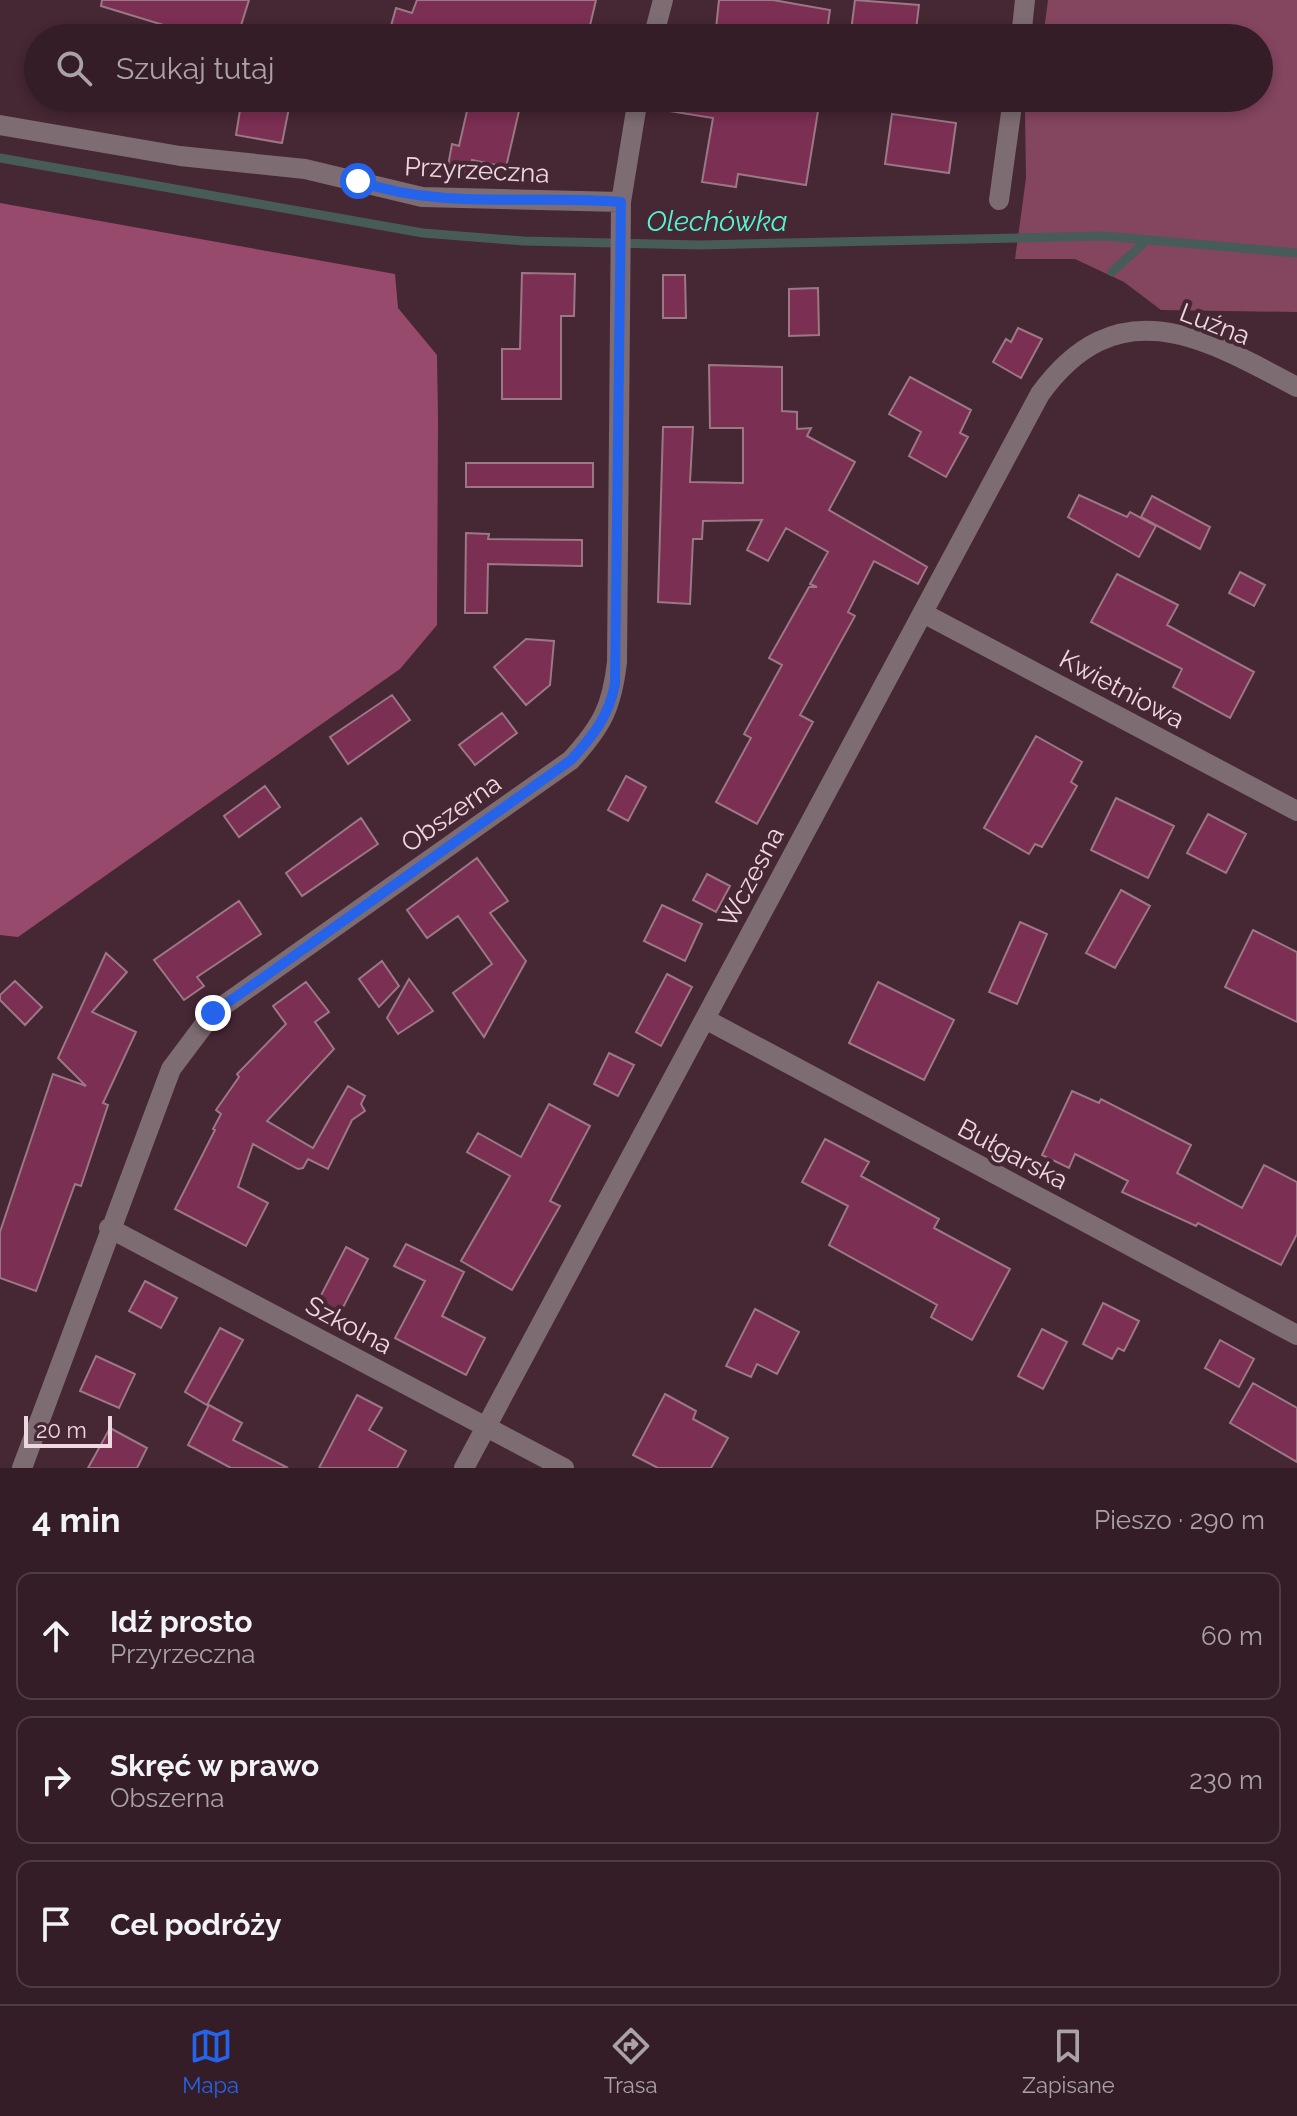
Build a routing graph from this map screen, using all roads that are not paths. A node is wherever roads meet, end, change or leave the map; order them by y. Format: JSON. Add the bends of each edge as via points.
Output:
{"nodes":[{"id":1,"x":663,"y":0,"type":"edge"},
{"id":2,"x":1025,"y":0,"type":"edge"},
{"id":3,"x":657,"y":24,"type":"edge"},
{"id":4,"x":1022,"y":24,"type":"edge"},
{"id":5,"x":636,"y":112,"type":"edge"},
{"id":6,"x":1011,"y":112,"type":"edge"},
{"id":7,"x":0,"y":125,"type":"edge"},
{"id":8,"x":999,"y":200,"type":"dead end"},
{"id":9,"x":621,"y":210,"type":"junction"},
{"id":10,"x":1111,"y":335,"type":"joint"},
{"id":11,"x":1297,"y":387,"type":"edge"},
{"id":12,"x":923,"y":613,"type":"junction"},
{"id":13,"x":1297,"y":811,"type":"edge"},
{"id":14,"x":705,"y":1019,"type":"junction"},
{"id":15,"x":109,"y":1228,"type":"junction"},
{"id":16,"x":1297,"y":1335,"type":"edge"},
{"id":17,"x":486,"y":1426,"type":"junction"},
{"id":18,"x":22,"y":1468,"type":"edge"},
{"id":19,"x":464,"y":1468,"type":"edge"},
{"id":20,"x":564,"y":1468,"type":"edge"}],
"edges":[{"from":1,"to":3,"type":"street"},
{"from":2,"to":4,"type":"street"},
{"from":5,"to":9,"type":"street","name":"Obszerna"},
{"from":6,"to":8,"type":"street"},
{"from":7,"to":9,"type":"street","name":"Przyrzeczna","via":[[191,157],[305,169],[422,197]]},
{"from":9,"to":15,"type":"street","name":"Obszerna","via":[[617,662],[611,705],[600,727],[571,760],[213,1013],[171,1069]]},
{"from":10,"to":11,"type":"street","name":"Luźna","via":[[1137,328],[1165,330]]},
{"from":10,"to":12,"type":"street","name":"Wczesna","via":[[1075,356],[1040,394]]},
{"from":12,"to":13,"type":"street","name":"Kwietniowa"},
{"from":12,"to":14,"type":"street","name":"Wczesna"},
{"from":14,"to":16,"type":"street","name":"Bułgarska"},
{"from":14,"to":17,"type":"street","name":"Wczesna"},
{"from":15,"to":17,"type":"street","name":"Szkolna"},
{"from":15,"to":18,"type":"street","name":"Obszerna"},
{"from":17,"to":19,"type":"street","name":"Wczesna"},
{"from":17,"to":20,"type":"street","name":"Szkolna"}]}
